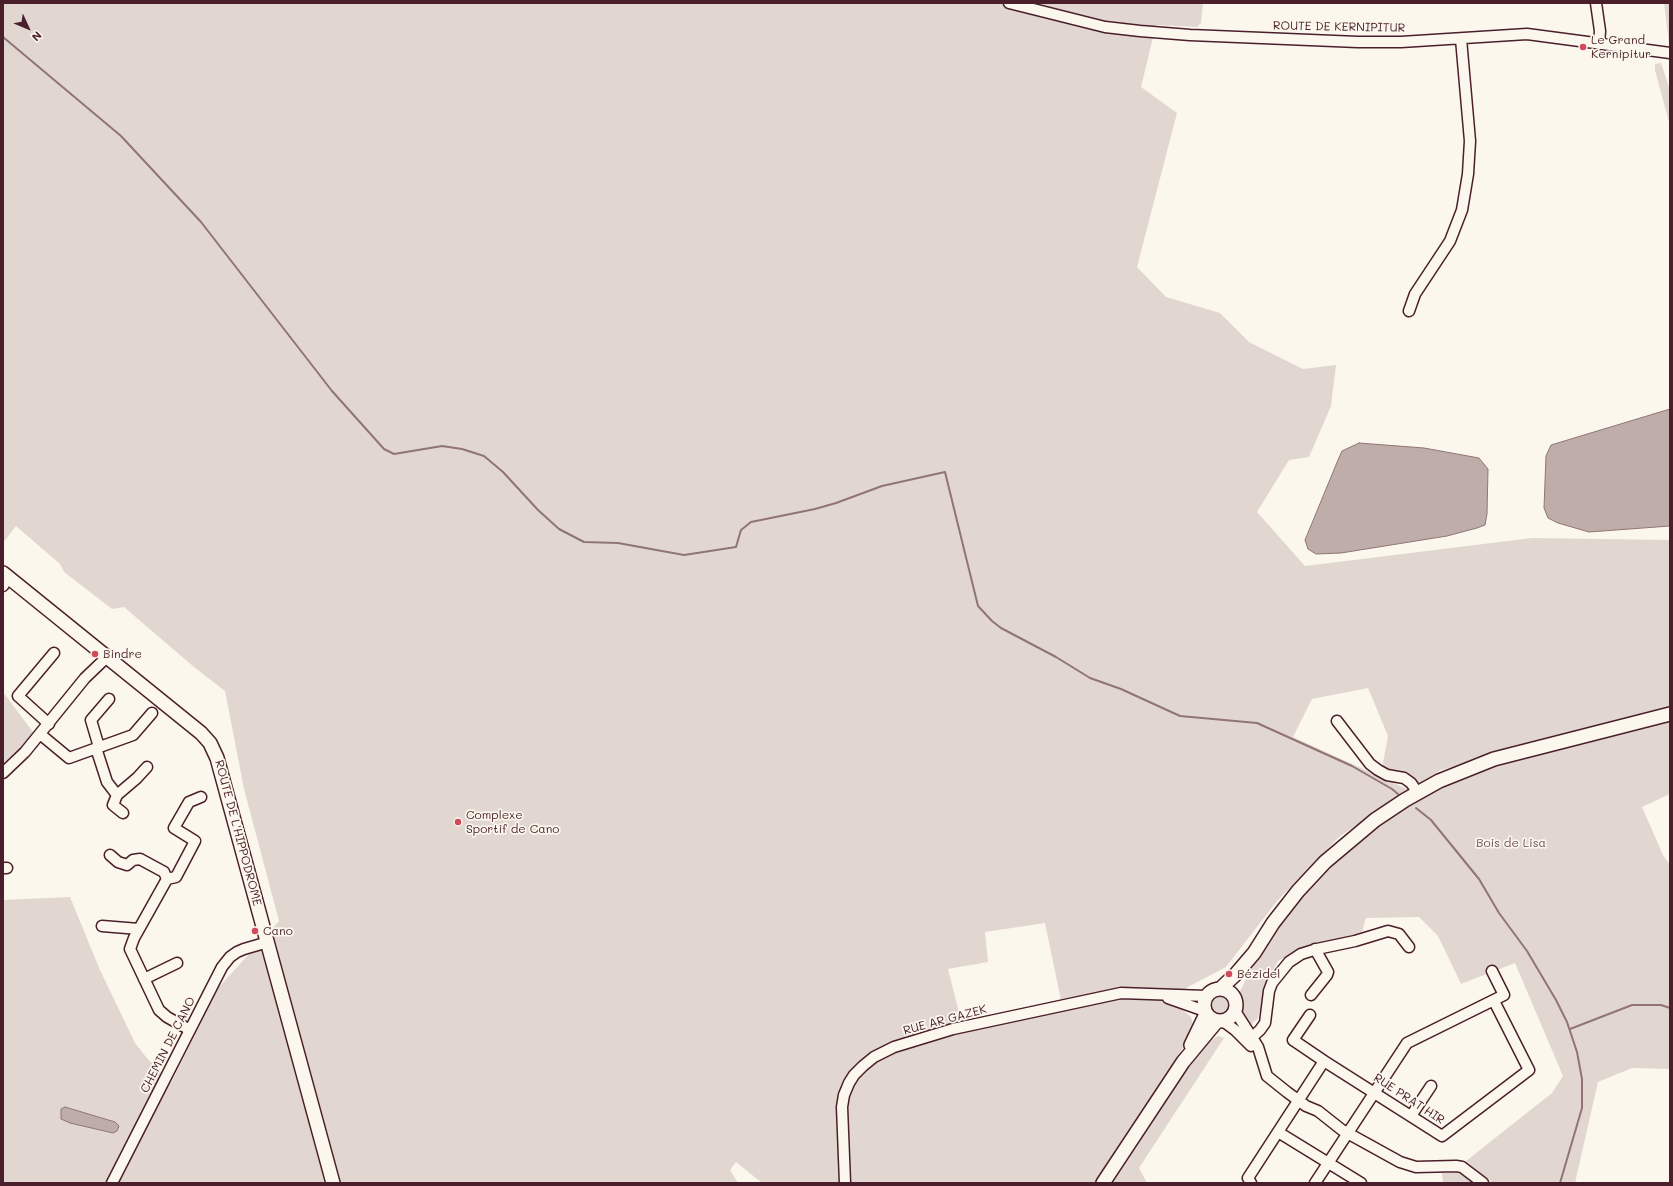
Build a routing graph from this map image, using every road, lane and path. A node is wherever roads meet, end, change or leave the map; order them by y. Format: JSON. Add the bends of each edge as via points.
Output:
{"nodes":[{"id":1,"x":1009,"y":3,"type":"edge"},
{"id":2,"x":1596,"y":3,"type":"edge"},
{"id":3,"x":1460,"y":39,"type":"junction"},
{"id":4,"x":1599,"y":44,"type":"junction"},
{"id":5,"x":1670,"y":53,"type":"edge"},
{"id":6,"x":1409,"y":311,"type":"dead end"},
{"id":7,"x":5,"y":579,"type":"edge"},
{"id":8,"x":54,"y":653,"type":"dead end"},
{"id":9,"x":107,"y":657,"type":"junction"},
{"id":10,"x":109,"y":699,"type":"dead end"},
{"id":11,"x":152,"y":713,"type":"dead end"},
{"id":12,"x":1670,"y":714,"type":"edge"},
{"id":13,"x":1337,"y":720,"type":"dead end"},
{"id":14,"x":49,"y":724,"type":"junction"},
{"id":15,"x":40,"y":734,"type":"junction"},
{"id":16,"x":97,"y":748,"type":"junction"},
{"id":17,"x":147,"y":767,"type":"dead end"},
{"id":18,"x":3,"y":773,"type":"edge"},
{"id":19,"x":1418,"y":793,"type":"junction"},
{"id":20,"x":118,"y":795,"type":"junction"},
{"id":21,"x":201,"y":797,"type":"dead end"},
{"id":22,"x":123,"y":813,"type":"dead end"},
{"id":23,"x":110,"y":855,"type":"dead end"},
{"id":24,"x":167,"y":879,"type":"junction"},
{"id":25,"x":102,"y":926,"type":"dead end"},
{"id":26,"x":139,"y":929,"type":"junction"},
{"id":27,"x":268,"y":942,"type":"junction"},
{"id":28,"x":1409,"y":947,"type":"dead end"},
{"id":29,"x":1315,"y":949,"type":"junction"},
{"id":30,"x":1254,"y":953,"type":"junction"},
{"id":31,"x":177,"y":963,"type":"dead end"},
{"id":32,"x":1492,"y":970,"type":"dead end"},
{"id":33,"x":144,"y":979,"type":"junction"},
{"id":34,"x":1220,"y":989,"type":"junction"},
{"id":35,"x":1159,"y":994,"type":"junction"},
{"id":36,"x":1311,"y":994,"type":"dead end"},
{"id":37,"x":1206,"y":996,"type":"junction"},
{"id":38,"x":1494,"y":1001,"type":"junction"},
{"id":39,"x":1235,"y":1005,"type":"junction"},
{"id":40,"x":1205,"y":1012,"type":"junction"},
{"id":41,"x":1310,"y":1015,"type":"dead end"},
{"id":42,"x":1220,"y":1021,"type":"junction"},
{"id":43,"x":190,"y":1030,"type":"junction"},
{"id":44,"x":1250,"y":1039,"type":"junction"},
{"id":45,"x":1324,"y":1060,"type":"junction"},
{"id":46,"x":1183,"y":1062,"type":"junction"},
{"id":47,"x":1430,"y":1086,"type":"dead end"},
{"id":48,"x":1374,"y":1092,"type":"junction"},
{"id":49,"x":1298,"y":1100,"type":"junction"},
{"id":50,"x":1411,"y":1116,"type":"junction"},
{"id":51,"x":1278,"y":1132,"type":"junction"},
{"id":52,"x":1348,"y":1133,"type":"junction"},
{"id":53,"x":1328,"y":1163,"type":"junction"},
{"id":54,"x":112,"y":1183,"type":"edge"},
{"id":55,"x":333,"y":1183,"type":"edge"},
{"id":56,"x":845,"y":1183,"type":"edge"},
{"id":57,"x":1103,"y":1183,"type":"edge"},
{"id":58,"x":1252,"y":1183,"type":"edge"},
{"id":59,"x":1315,"y":1183,"type":"edge"},
{"id":60,"x":1361,"y":1183,"type":"edge"},
{"id":61,"x":1483,"y":1183,"type":"edge"}],
"edges":[{"from":1,"to":3,"type":"street","name":"ROUTE DE KERNIPITUR","via":[[1105,27],[1148,32],[1358,42]]},
{"from":2,"to":4,"type":"street"},
{"from":3,"to":4,"type":"street","name":"ROUTE DE KERNIPITUR","via":[[1527,34]]},
{"from":3,"to":6,"type":"street","via":[[1470,140],[1462,210],[1450,242],[1415,294]]},
{"from":4,"to":5,"type":"street","name":"ROUTE DE KERNIPITUR"},
{"from":7,"to":9,"type":"main road","name":"ROUTE DE L'HIPPODROME"},
{"from":8,"to":14,"type":"street","via":[[18,696]]},
{"from":9,"to":14,"type":"street","via":[[85,678]]},
{"from":9,"to":27,"type":"main road","name":"ROUTE DE L'HIPPODROME","via":[[210,743],[217,758]]},
{"from":10,"to":16,"type":"street","via":[[91,720]]},
{"from":11,"to":16,"type":"street","via":[[132,735]]},
{"from":12,"to":19,"type":"main road","via":[[1494,759]]},
{"from":13,"to":19,"type":"street","via":[[1370,764],[1387,775],[1404,778]]},
{"from":14,"to":15,"type":"street"},
{"from":15,"to":16,"type":"street","via":[[69,758]]},
{"from":15,"to":18,"type":"street","via":[[26,752]]},
{"from":16,"to":20,"type":"street","via":[[108,782]]},
{"from":17,"to":20,"type":"street"},
{"from":19,"to":30,"type":"main road","via":[[1375,820],[1325,862],[1273,923]]},
{"from":20,"to":22,"type":"street","via":[[113,805]]},
{"from":21,"to":24,"type":"street","via":[[190,802],[174,828],[195,841],[176,876]]},
{"from":23,"to":24,"type":"street","via":[[127,866],[133,860],[140,859],[164,872]]},
{"from":24,"to":26,"type":"street"},
{"from":25,"to":26,"type":"street"},
{"from":26,"to":33,"type":"street","via":[[130,949]]},
{"from":27,"to":43,"type":"street","name":"CHEMIN DE CANO","via":[[244,948],[230,957],[222,967]]},
{"from":27,"to":55,"type":"main road","name":"ROUTE DE L'HIPPODROME"},
{"from":28,"to":29,"type":"street","via":[[1399,934],[1388,931]]},
{"from":29,"to":36,"type":"street","via":[[1328,972]]},
{"from":29,"to":44,"type":"street","via":[[1289,962],[1276,978],[1269,991],[1264,1024]]},
{"from":30,"to":34,"type":"main road"},
{"from":30,"to":39,"type":"main road","via":[[1239,985]]},
{"from":31,"to":33,"type":"street"},
{"from":32,"to":38,"type":"street","via":[[1504,995]]},
{"from":33,"to":43,"type":"street","via":[[159,1010]]},
{"from":34,"to":37,"type":"main road"},
{"from":34,"to":39,"type":"main road","via":[[1227,990]]},
{"from":35,"to":37,"type":"street","name":"RUE AR GAZEK"},
{"from":35,"to":40,"type":"street","name":"RUE AR GAZEK"},
{"from":35,"to":56,"type":"street","name":"RUE AR GAZEK","via":[[1121,993],[999,1018],[916,1040],[874,1057],[854,1075],[844,1095],[842,1107]]},
{"from":37,"to":40,"type":"main road"},
{"from":38,"to":48,"type":"street","via":[[1406,1043]]},
{"from":38,"to":50,"type":"street","name":"RUE PRAT HIR","via":[[1529,1070],[1442,1136]]},
{"from":39,"to":42,"type":"main road","via":[[1232,1016]]},
{"from":39,"to":44,"type":"street"},
{"from":40,"to":42,"type":"main road","via":[[1209,1017]]},
{"from":40,"to":46,"type":"main road"},
{"from":41,"to":45,"type":"street","name":"RUE PRAT HIR","via":[[1293,1040]]},
{"from":42,"to":44,"type":"street"},
{"from":42,"to":46,"type":"main road"},
{"from":43,"to":54,"type":"street","name":"CHEMIN DE CANO"},
{"from":44,"to":49,"type":"street","via":[[1258,1047],[1269,1078]]},
{"from":45,"to":48,"type":"street","name":"RUE PRAT HIR"},
{"from":45,"to":49,"type":"street"},
{"from":46,"to":57,"type":"main road"},
{"from":47,"to":50,"type":"street"},
{"from":48,"to":50,"type":"street","name":"RUE PRAT HIR"},
{"from":48,"to":52,"type":"street"},
{"from":49,"to":51,"type":"street"},
{"from":49,"to":52,"type":"street","via":[[1329,1118]]},
{"from":51,"to":53,"type":"street"},
{"from":51,"to":58,"type":"street","via":[[1248,1178]]},
{"from":52,"to":53,"type":"street"},
{"from":52,"to":61,"type":"street","via":[[1400,1162],[1416,1167],[1462,1167]]},
{"from":53,"to":59,"type":"street"},
{"from":53,"to":60,"type":"street"}]}
